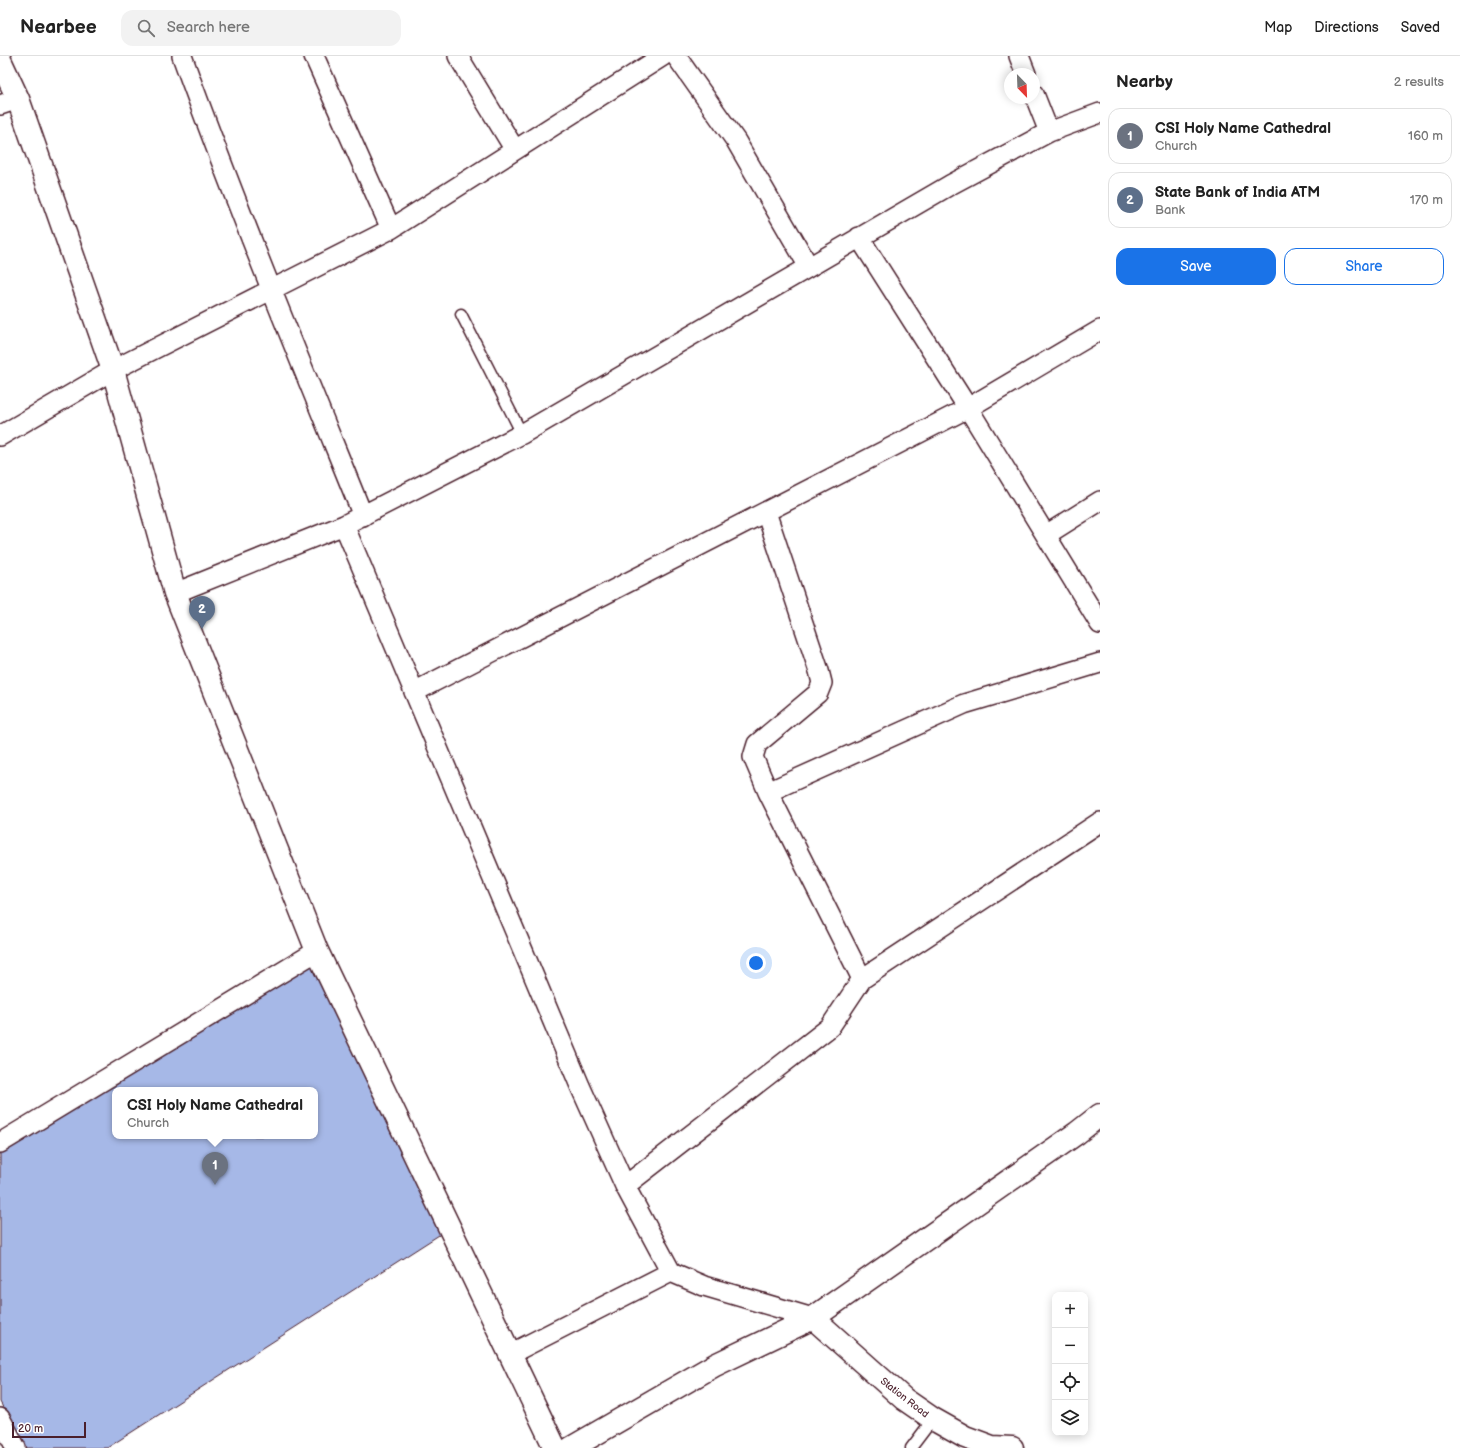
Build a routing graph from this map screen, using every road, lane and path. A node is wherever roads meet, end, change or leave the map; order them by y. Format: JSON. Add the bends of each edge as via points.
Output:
{"nodes":[{"id":1,"x":182,"y":56,"type":"edge"},
{"id":2,"x":314,"y":56,"type":"edge"},
{"id":3,"x":458,"y":56,"type":"edge"},
{"id":4,"x":663,"y":56,"type":"edge"},
{"id":5,"x":676,"y":56,"type":"edge"},
{"id":6,"x":1019,"y":56,"type":"edge"},
{"id":7,"x":0,"y":60,"type":"edge"},
{"id":8,"x":1024,"y":68,"type":"edge"},
{"id":9,"x":9,"y":102,"type":"edge"},
{"id":10,"x":1038,"y":104,"type":"edge"},
{"id":11,"x":1100,"y":113,"type":"edge"},
{"id":12,"x":1049,"y":132,"type":"junction"},
{"id":13,"x":515,"y":150,"type":"junction"},
{"id":14,"x":391,"y":229,"type":"junction"},
{"id":15,"x":859,"y":237,"type":"junction"},
{"id":16,"x":809,"y":267,"type":"junction"},
{"id":17,"x":272,"y":289,"type":"junction"},
{"id":18,"x":461,"y":314,"type":"dead end"},
{"id":19,"x":1100,"y":330,"type":"edge"},
{"id":20,"x":113,"y":370,"type":"junction"},
{"id":21,"x":968,"y":408,"type":"junction"},
{"id":22,"x":522,"y":434,"type":"junction"},
{"id":23,"x":1,"y":435,"type":"edge"},
{"id":24,"x":1100,"y":501,"type":"edge"},
{"id":25,"x":766,"y":512,"type":"junction"},
{"id":26,"x":363,"y":516,"type":"junction"},
{"id":27,"x":344,"y":525,"type":"junction"},
{"id":28,"x":1046,"y":535,"type":"junction"},
{"id":29,"x":175,"y":593,"type":"junction"},
{"id":30,"x":1100,"y":624,"type":"edge"},
{"id":31,"x":1100,"y":663,"type":"edge"},
{"id":32,"x":414,"y":692,"type":"junction"},
{"id":33,"x":768,"y":792,"type":"junction"},
{"id":34,"x":1100,"y":822,"type":"edge"},
{"id":35,"x":317,"y":951,"type":"junction"},
{"id":36,"x":862,"y":978,"type":"junction"},
{"id":37,"x":1100,"y":1115,"type":"edge"},
{"id":38,"x":0,"y":1143,"type":"edge"},
{"id":39,"x":625,"y":1186,"type":"junction"},
{"id":40,"x":670,"y":1272,"type":"junction"},
{"id":41,"x":813,"y":1318,"type":"junction"},
{"id":42,"x":510,"y":1354,"type":"junction"},
{"id":43,"x":0,"y":1418,"type":"edge"},
{"id":44,"x":933,"y":1419,"type":"junction"},
{"id":45,"x":16,"y":1448,"type":"edge"},
{"id":46,"x":555,"y":1448,"type":"edge"},
{"id":47,"x":570,"y":1448,"type":"edge"},
{"id":48,"x":912,"y":1448,"type":"edge"},
{"id":49,"x":1012,"y":1448,"type":"edge"}],
"edges":[{"from":1,"to":17,"type":"street"},
{"from":2,"to":14,"type":"street"},
{"from":3,"to":13,"type":"street"},
{"from":4,"to":13,"type":"street"},
{"from":5,"to":16,"type":"street","via":[[736,141]]},
{"from":6,"to":8,"type":"street"},
{"from":7,"to":9,"type":"street"},
{"from":9,"to":20,"type":"street"},
{"from":10,"to":12,"type":"street"},
{"from":11,"to":12,"type":"street"},
{"from":12,"to":15,"type":"street"},
{"from":13,"to":14,"type":"street"},
{"from":14,"to":17,"type":"street"},
{"from":15,"to":16,"type":"street"},
{"from":15,"to":21,"type":"street"},
{"from":16,"to":22,"type":"street"},
{"from":17,"to":20,"type":"street"},
{"from":17,"to":26,"type":"street"},
{"from":18,"to":22,"type":"lane"},
{"from":19,"to":21,"type":"street"},
{"from":20,"to":23,"type":"street"},
{"from":20,"to":29,"type":"street"},
{"from":21,"to":25,"type":"street"},
{"from":21,"to":28,"type":"street"},
{"from":22,"to":26,"type":"street"},
{"from":24,"to":28,"type":"street"},
{"from":25,"to":32,"type":"street"},
{"from":25,"to":33,"type":"street","via":[[822,683],[818,693],[757,744],[753,757]]},
{"from":26,"to":27,"type":"street"},
{"from":27,"to":29,"type":"street"},
{"from":27,"to":32,"type":"street"},
{"from":28,"to":30,"type":"street"},
{"from":29,"to":35,"type":"street"},
{"from":31,"to":33,"type":"street","via":[[964,704]]},
{"from":32,"to":39,"type":"street","via":[[580,1086]]},
{"from":33,"to":36,"type":"street"},
{"from":34,"to":36,"type":"street"},
{"from":35,"to":38,"type":"street"},
{"from":35,"to":42,"type":"street"},
{"from":36,"to":39,"type":"street","via":[[830,1027]]},
{"from":37,"to":41,"type":"street"},
{"from":39,"to":40,"type":"street"},
{"from":40,"to":41,"type":"street","via":[[704,1286]]},
{"from":40,"to":42,"type":"street"},
{"from":41,"to":44,"type":"street","name":"Station Road","via":[[904,1399]]},
{"from":41,"to":47,"type":"street","via":[[715,1365]]},
{"from":42,"to":46,"type":"street"},
{"from":43,"to":45,"type":"street"},
{"from":44,"to":48,"type":"lane"},
{"from":44,"to":49,"type":"street","name":"Station Road","via":[[965,1437],[992,1447]]}]}
